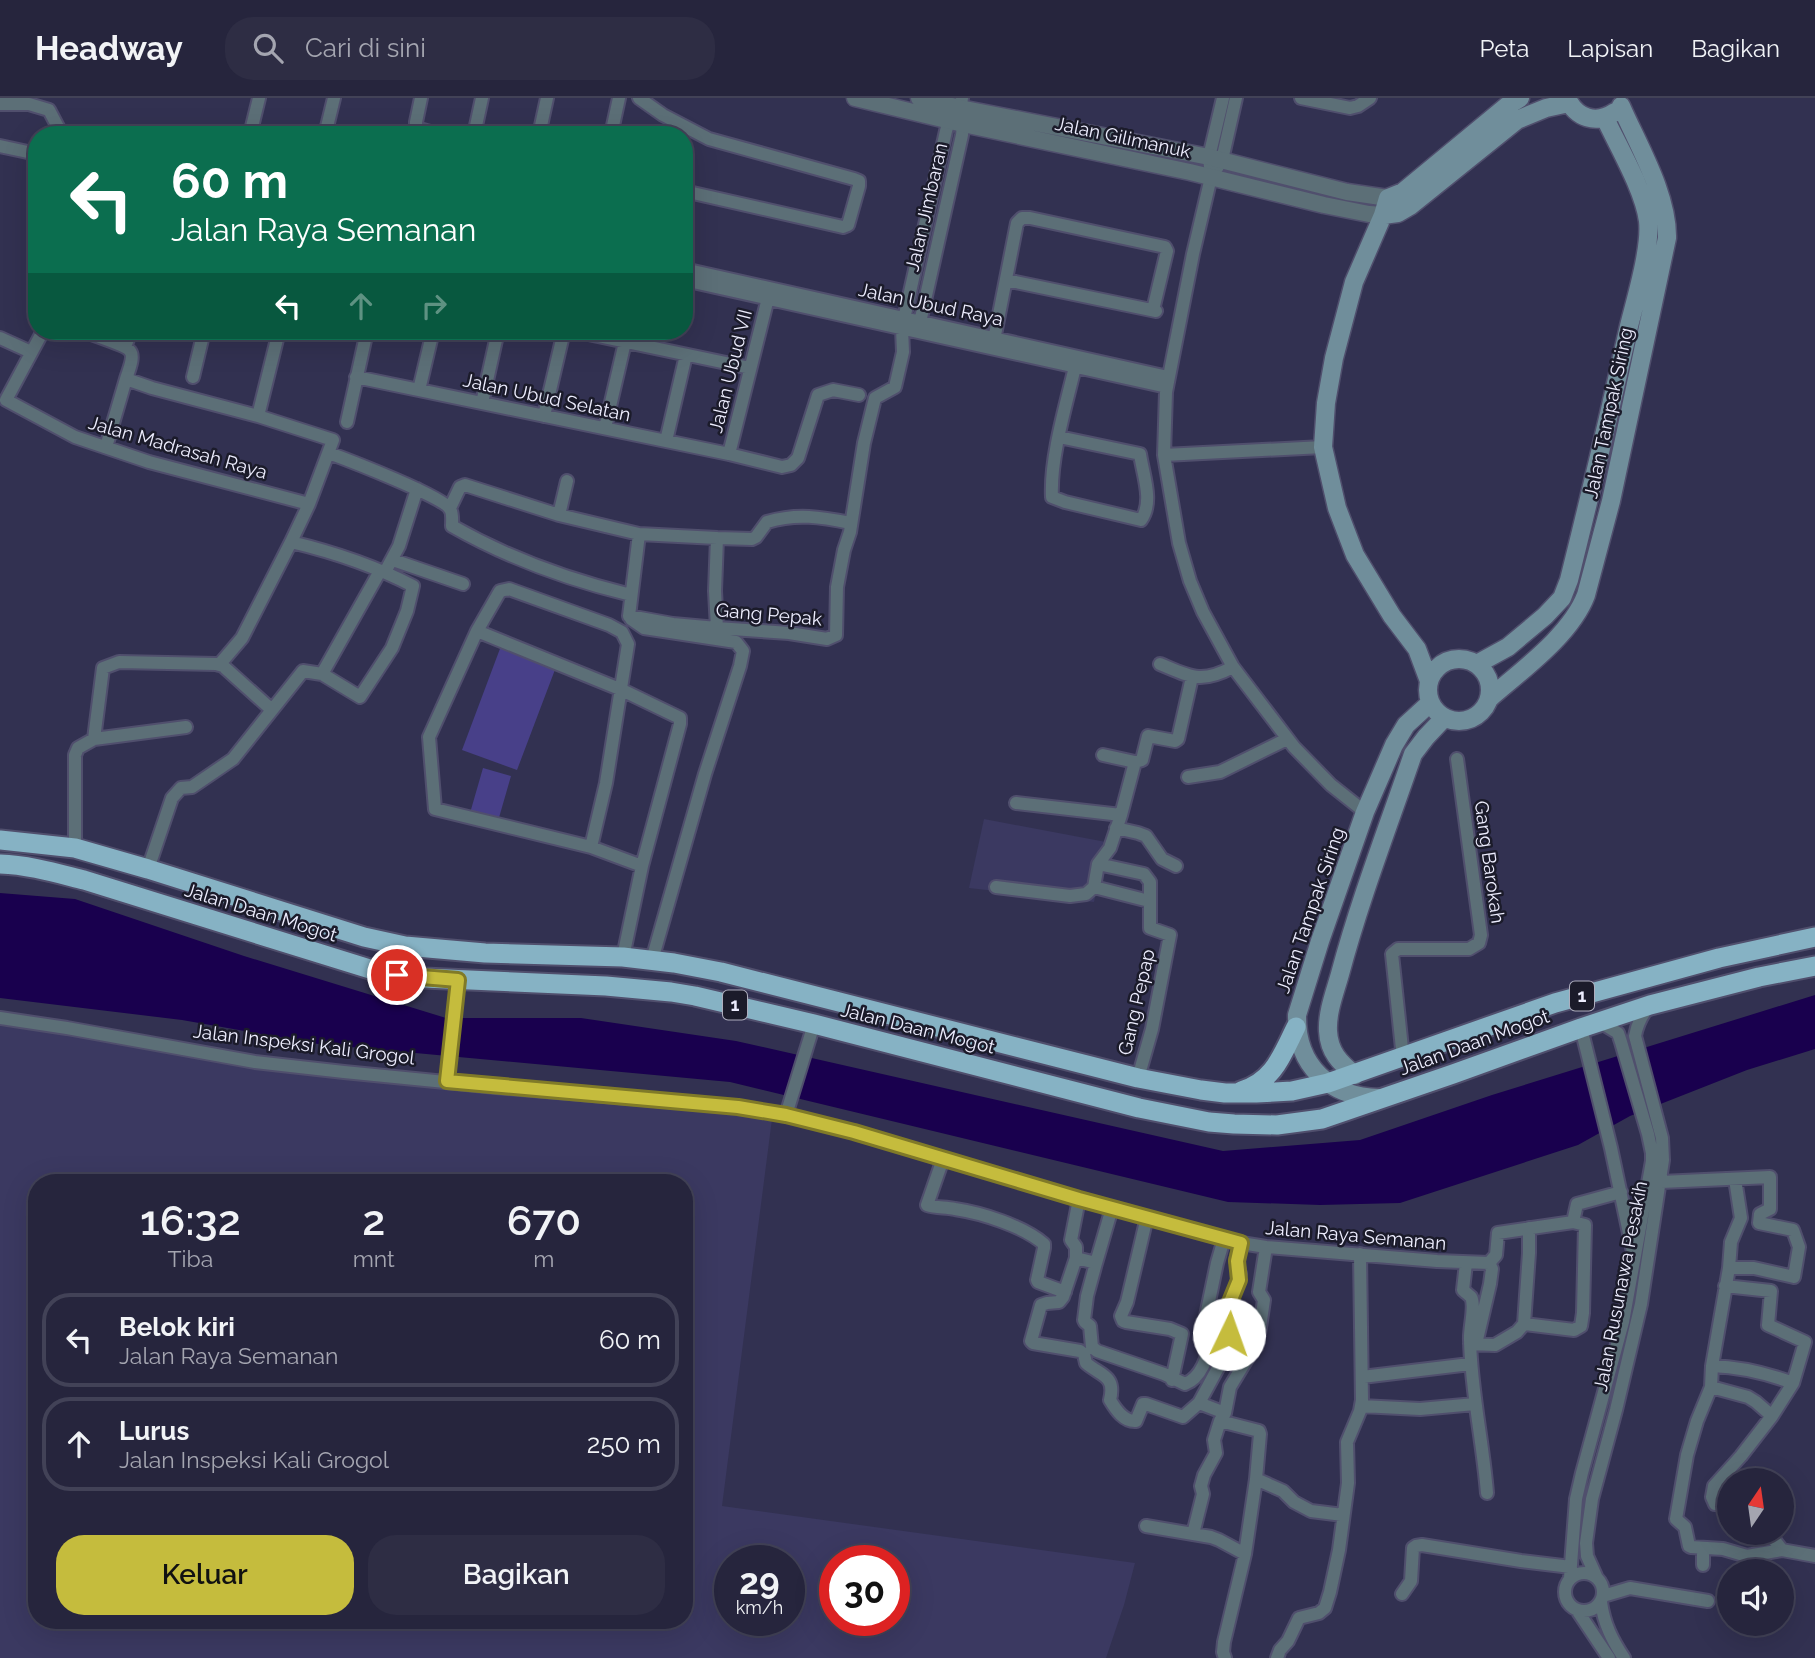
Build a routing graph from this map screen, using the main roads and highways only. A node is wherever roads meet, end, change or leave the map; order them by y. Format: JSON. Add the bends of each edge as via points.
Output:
{"nodes":[{"id":1,"x":1520,"y":98,"type":"edge"},
{"id":2,"x":1568,"y":100,"type":"edge"},
{"id":3,"x":1623,"y":102,"type":"edge"},
{"id":4,"x":1605,"y":118,"type":"junction"},
{"id":5,"x":1386,"y":206,"type":"junction"},
{"id":6,"x":1418,"y":649,"type":"junction"},
{"id":7,"x":1443,"y":663,"type":"junction"},
{"id":8,"x":1477,"y":664,"type":"junction"},
{"id":9,"x":1429,"y":681,"type":"junction"},
{"id":10,"x":1490,"y":698,"type":"junction"},
{"id":11,"x":1430,"y":703,"type":"junction"},
{"id":12,"x":1444,"y":718,"type":"junction"},
{"id":13,"x":0,"y":840,"type":"edge"},
{"id":14,"x":4,"y":863,"type":"edge"},
{"id":15,"x":1815,"y":937,"type":"edge"},
{"id":16,"x":1320,"y":942,"type":"junction"},
{"id":17,"x":1347,"y":949,"type":"junction"},
{"id":18,"x":1815,"y":966,"type":"edge"},
{"id":19,"x":1296,"y":1027,"type":"junction"},
{"id":20,"x":965,"y":1033,"type":"junction"},
{"id":21,"x":986,"y":1039,"type":"junction"},
{"id":22,"x":958,"y":1061,"type":"junction"},
{"id":23,"x":979,"y":1067,"type":"junction"},
{"id":24,"x":1355,"y":1075,"type":"junction"},
{"id":25,"x":1328,"y":1083,"type":"junction"},
{"id":26,"x":1234,"y":1093,"type":"junction"},
{"id":27,"x":1384,"y":1098,"type":"junction"}],
"edges":[{"from":1,"to":5,"type":"main road"},
{"from":2,"to":4,"type":"main road","via":[[1587,118]]},
{"from":2,"to":5,"type":"main road","via":[[1517,120],[1398,213]]},
{"from":3,"to":4,"type":"main road"},
{"from":3,"to":10,"type":"main road","name":"Jalan Tampak Siring","via":[[1662,200],[1667,238],[1611,501],[1581,609],[1564,632]]},
{"from":4,"to":8,"type":"main road","name":"Jalan Tampak Siring","via":[[1644,204],[1648,227],[1614,397],[1562,598],[1508,647]]},
{"from":5,"to":6,"type":"main road","via":[[1354,282],[1334,358],[1323,447],[1337,508],[1355,555]]},
{"from":6,"to":7,"type":"main road"},
{"from":6,"to":9,"type":"main road"},
{"from":7,"to":8,"type":"main road","via":[[1460,659]]},
{"from":7,"to":9,"type":"main road"},
{"from":8,"to":10,"type":"main road","via":[[1489,679]]},
{"from":9,"to":11,"type":"main road"},
{"from":10,"to":12,"type":"main road","via":[[1476,717],[1466,721]]},
{"from":11,"to":12,"type":"main road"},
{"from":11,"to":16,"type":"main road","name":"Jalan Tampak Siring","via":[[1406,725],[1394,745]]},
{"from":12,"to":17,"type":"main road","via":[[1413,754]]},
{"from":13,"to":20,"type":"highway","name":"Jalan Daan Mogot","number":"1","via":[[75,848],[405,946],[652,960],[722,972]]},
{"from":14,"to":22,"type":"highway","name":"Jalan Daan Mogot","number":"1","via":[[84,880],[397,975],[457,984],[606,986],[671,992],[721,1002],[811,1032]]},
{"from":15,"to":24,"type":"highway","name":"Jalan Daan Mogot","number":"1","via":[[1555,1003]]},
{"from":16,"to":17,"type":"main road","via":[[1331,955]]},
{"from":16,"to":19,"type":"main road","name":"Jalan Tampak Siring"},
{"from":17,"to":24,"type":"main road","via":[[1328,1030],[1333,1053]]},
{"from":18,"to":27,"type":"highway","name":"Jalan Daan Mogot","number":"1","via":[[1650,1006]]},
{"from":19,"to":25,"type":"main road","via":[[1310,1066]]},
{"from":19,"to":26,"type":"highway","via":[[1266,1079]]},
{"from":20,"to":21,"type":"highway","name":"Jalan Daan Mogot","number":"1"},
{"from":20,"to":22,"type":"highway"},
{"from":21,"to":23,"type":"highway"},
{"from":21,"to":26,"type":"highway","name":"Jalan Daan Mogot","number":"1","via":[[1138,1078]]},
{"from":22,"to":23,"type":"highway","name":"Jalan Daan Mogot","number":"1"},
{"from":23,"to":27,"type":"highway","name":"Jalan Daan Mogot","number":"1","via":[[1139,1108],[1222,1123],[1300,1123]]},
{"from":24,"to":25,"type":"highway","name":"Jalan Daan Mogot","number":"1"},
{"from":25,"to":26,"type":"highway","name":"Jalan Daan Mogot","number":"1","via":[[1275,1093]]},
{"from":25,"to":27,"type":"main road","via":[[1353,1095]]}]}
